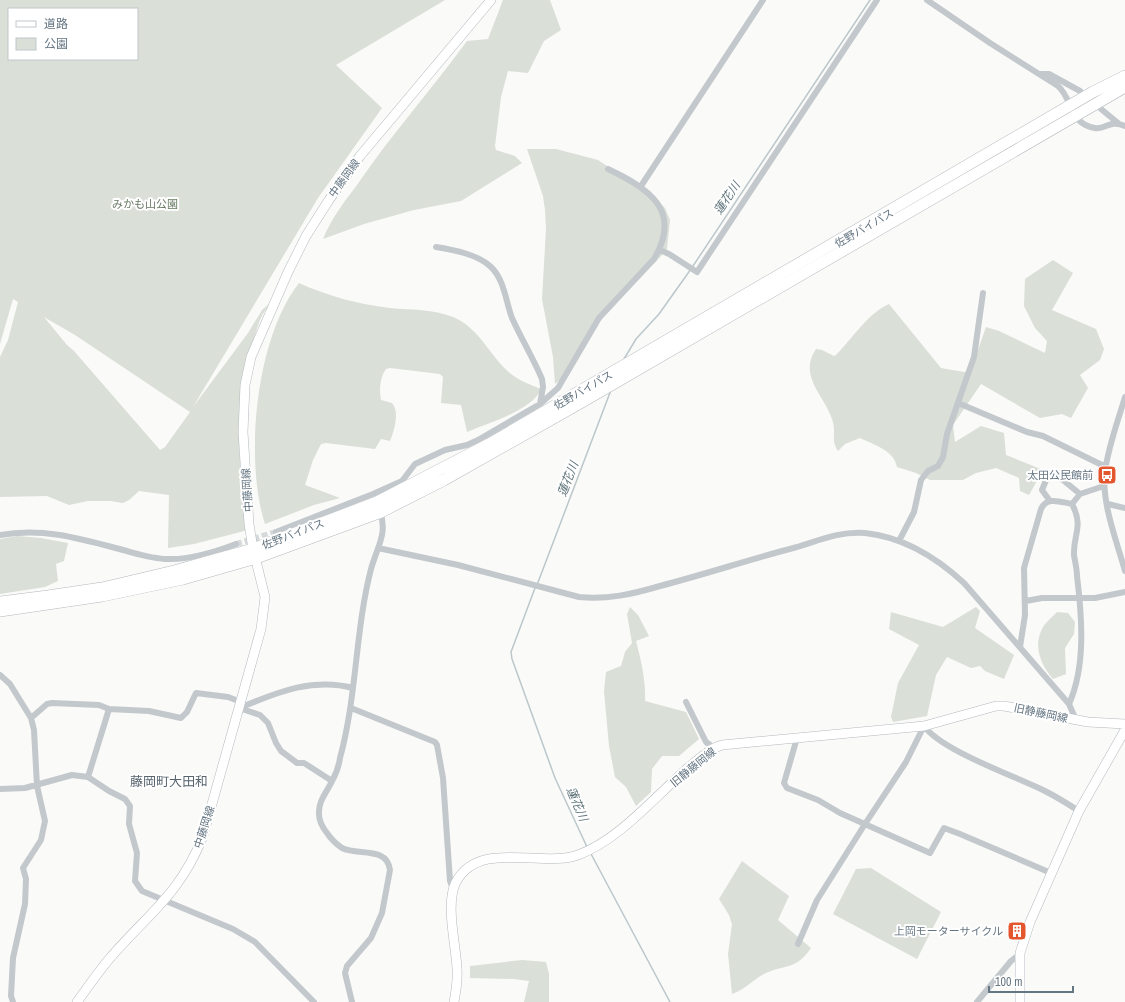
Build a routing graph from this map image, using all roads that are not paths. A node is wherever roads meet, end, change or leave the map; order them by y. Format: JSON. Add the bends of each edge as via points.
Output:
{"nodes":[{"id":1,"x":491,"y":0,"type":"edge"},
{"id":2,"x":762,"y":0,"type":"edge"},
{"id":3,"x":877,"y":0,"type":"edge"},
{"id":4,"x":927,"y":0,"type":"edge"},
{"id":5,"x":1039,"y":74,"type":"junction"},
{"id":6,"x":1125,"y":76,"type":"edge"},
{"id":7,"x":1125,"y":87,"type":"edge"},
{"id":8,"x":1080,"y":91,"type":"dead end"},
{"id":9,"x":1100,"y":109,"type":"dead end"},
{"id":10,"x":1072,"y":111,"type":"junction"},
{"id":11,"x":1118,"y":123,"type":"junction"},
{"id":12,"x":1125,"y":126,"type":"edge"},
{"id":13,"x":608,"y":169,"type":"dead end"},
{"id":14,"x":641,"y":186,"type":"junction"},
{"id":15,"x":436,"y":247,"type":"dead end"},
{"id":16,"x":660,"y":250,"type":"junction"},
{"id":17,"x":982,"y":293,"type":"dead end"},
{"id":18,"x":1125,"y":398,"type":"edge"},
{"id":19,"x":958,"y":403,"type":"junction"},
{"id":20,"x":540,"y":404,"type":"junction"},
{"id":21,"x":1106,"y":467,"type":"junction"},
{"id":22,"x":1104,"y":486,"type":"junction"},
{"id":23,"x":1080,"y":494,"type":"junction"},
{"id":24,"x":1050,"y":501,"type":"junction"},
{"id":25,"x":377,"y":503,"type":"junction"},
{"id":26,"x":1072,"y":504,"type":"junction"},
{"id":27,"x":1108,"y":504,"type":"junction"},
{"id":28,"x":1125,"y":508,"type":"edge"},
{"id":29,"x":276,"y":532,"type":"tunnel mouth"},
{"id":30,"x":0,"y":535,"type":"edge"},
{"id":31,"x":899,"y":541,"type":"junction"},
{"id":32,"x":236,"y":544,"type":"tunnel mouth"},
{"id":33,"x":378,"y":548,"type":"junction"},
{"id":34,"x":254,"y":553,"type":"junction"},
{"id":35,"x":1125,"y":571,"type":"edge"},
{"id":36,"x":1125,"y":592,"type":"edge"},
{"id":37,"x":1079,"y":599,"type":"junction"},
{"id":38,"x":1026,"y":601,"type":"junction"},
{"id":39,"x":0,"y":602,"type":"edge"},
{"id":40,"x":0,"y":611,"type":"edge"},
{"id":41,"x":1020,"y":647,"type":"junction"},
{"id":42,"x":0,"y":675,"type":"edge"},
{"id":43,"x":353,"y":688,"type":"junction"},
{"id":44,"x":686,"y":702,"type":"dead end"},
{"id":45,"x":1068,"y":704,"type":"junction"},
{"id":46,"x":240,"y":705,"type":"junction"},
{"id":47,"x":351,"y":708,"type":"junction"},
{"id":48,"x":109,"y":709,"type":"junction"},
{"id":49,"x":31,"y":718,"type":"junction"},
{"id":50,"x":1076,"y":720,"type":"junction"},
{"id":51,"x":1125,"y":724,"type":"edge"},
{"id":52,"x":924,"y":726,"type":"junction"},
{"id":53,"x":1125,"y":730,"type":"edge"},
{"id":54,"x":796,"y":738,"type":"junction"},
{"id":55,"x":714,"y":748,"type":"junction"},
{"id":56,"x":88,"y":777,"type":"junction"},
{"id":57,"x":332,"y":781,"type":"junction"},
{"id":58,"x":38,"y":786,"type":"junction"},
{"id":59,"x":0,"y":789,"type":"edge"},
{"id":60,"x":1079,"y":811,"type":"junction"},
{"id":61,"x":865,"y":824,"type":"junction"},
{"id":62,"x":1051,"y":874,"type":"junction"},
{"id":63,"x":453,"y":889,"type":"junction"},
{"id":64,"x":164,"y":901,"type":"junction"},
{"id":65,"x":798,"y":944,"type":"dead end"},
{"id":66,"x":1020,"y":957,"type":"junction"},
{"id":67,"x":13,"y":1002,"type":"edge"},
{"id":68,"x":77,"y":1002,"type":"edge"},
{"id":69,"x":314,"y":1002,"type":"edge"},
{"id":70,"x":352,"y":1002,"type":"edge"},
{"id":71,"x":454,"y":1002,"type":"edge"},
{"id":72,"x":977,"y":1002,"type":"edge"},
{"id":73,"x":1020,"y":1002,"type":"edge"}],
"edges":[{"from":1,"to":34,"type":"street","name":"中藤岡線","via":[[341,182],[306,236],[259,335],[251,357],[242,411],[249,524]]},
{"from":2,"to":14,"type":"street"},
{"from":3,"to":16,"type":"street","via":[[696,271]]},
{"from":4,"to":5,"type":"street"},
{"from":5,"to":8,"type":"street","via":[[1049,74]]},
{"from":5,"to":10,"type":"street","via":[[1063,90]]},
{"from":6,"to":10,"type":"highway","name":"佐野バイパス"},
{"from":7,"to":10,"type":"highway","name":"佐野バイパス"},
{"from":9,"to":11,"type":"street"},
{"from":10,"to":11,"type":"street","via":[[1088,126],[1098,129]]},
{"from":10,"to":25,"type":"highway","name":"佐野バイパス","via":[[576,405],[444,480]]},
{"from":11,"to":12,"type":"street"},
{"from":13,"to":14,"type":"street"},
{"from":14,"to":16,"type":"street","via":[[663,210]]},
{"from":15,"to":20,"type":"street","via":[[482,261],[493,269],[500,281],[513,319],[542,379]]},
{"from":16,"to":20,"type":"street","via":[[599,318],[558,388]]},
{"from":17,"to":19,"type":"street","via":[[974,357]]},
{"from":18,"to":21,"type":"street"},
{"from":19,"to":21,"type":"street","via":[[1043,436]]},
{"from":19,"to":31,"type":"street","via":[[947,434],[943,457],[938,466],[928,471],[921,480],[914,512]]},
{"from":20,"to":25,"type":"street","via":[[478,440],[445,450],[415,464],[402,481]]},
{"from":21,"to":22,"type":"street"},
{"from":22,"to":23,"type":"street"},
{"from":22,"to":27,"type":"street"},
{"from":23,"to":24,"type":"street","via":[[1063,480],[1049,473],[1042,490]]},
{"from":23,"to":26,"type":"street"},
{"from":24,"to":26,"type":"street"},
{"from":24,"to":38,"type":"street","via":[[1041,509],[1026,556],[1023,577]]},
{"from":25,"to":29,"type":"street"},
{"from":25,"to":33,"type":"street","via":[[384,523]]},
{"from":25,"to":34,"type":"highway","name":"佐野バイパス"},
{"from":26,"to":37,"type":"street","via":[[1078,525],[1074,549]]},
{"from":27,"to":28,"type":"street"},
{"from":27,"to":35,"type":"street"},
{"from":30,"to":32,"type":"street","via":[[18,531],[51,533],[76,537],[149,557],[168,559],[214,552]]},
{"from":31,"to":33,"type":"street","via":[[865,533],[829,536],[694,578],[612,598],[579,597],[458,565]]},
{"from":31,"to":41,"type":"street","via":[[918,549],[950,570]]},
{"from":33,"to":43,"type":"street","via":[[366,590]]},
{"from":34,"to":39,"type":"highway","name":"佐野バイパス","via":[[102,588]]},
{"from":34,"to":40,"type":"highway","name":"佐野バイパス","via":[[161,584],[51,605]]},
{"from":34,"to":46,"type":"street","name":"中藤岡線","via":[[264,586],[265,604],[261,629]]},
{"from":36,"to":37,"type":"street"},
{"from":37,"to":38,"type":"street","via":[[1042,598]]},
{"from":37,"to":45,"type":"street","via":[[1078,671]]},
{"from":38,"to":41,"type":"street"},
{"from":41,"to":45,"type":"street"},
{"from":42,"to":49,"type":"street","via":[[10,684]]},
{"from":43,"to":46,"type":"street","via":[[331,684],[297,687]]},
{"from":43,"to":47,"type":"street"},
{"from":44,"to":55,"type":"street","via":[[706,742]]},
{"from":45,"to":50,"type":"street"},
{"from":46,"to":48,"type":"street","via":[[228,697],[196,693],[187,712],[181,718],[149,711]]},
{"from":46,"to":57,"type":"street","via":[[260,715],[268,723],[281,751],[297,763],[304,763]]},
{"from":46,"to":64,"type":"street","name":"中藤岡線","via":[[196,853]]},
{"from":47,"to":57,"type":"street","via":[[340,759]]},
{"from":47,"to":63,"type":"street","via":[[437,745],[443,778],[450,881]]},
{"from":48,"to":49,"type":"street","via":[[99,705],[52,703]]},
{"from":48,"to":56,"type":"street"},
{"from":49,"to":58,"type":"street"},
{"from":50,"to":51,"type":"street","name":"旧静藤岡線","via":[[1100,724]]},
{"from":50,"to":52,"type":"street","name":"旧静藤岡線","via":[[1004,706]]},
{"from":52,"to":54,"type":"street","name":"旧静藤岡線"},
{"from":52,"to":60,"type":"street","via":[[936,739],[1046,791]]},
{"from":52,"to":61,"type":"street","via":[[906,762]]},
{"from":53,"to":60,"type":"street"},
{"from":54,"to":55,"type":"street","name":"旧静藤岡線","via":[[722,745]]},
{"from":54,"to":61,"type":"street","via":[[784,783],[787,788],[818,800]]},
{"from":55,"to":63,"type":"street","name":"旧静藤岡線","via":[[633,818],[596,846],[568,857],[485,860],[468,867],[460,875]]},
{"from":56,"to":58,"type":"street","via":[[72,775]]},
{"from":56,"to":64,"type":"street","via":[[125,799],[130,806],[129,824],[137,852],[135,881],[142,891]]},
{"from":57,"to":70,"type":"street","via":[[321,802],[319,814],[323,828],[333,841],[343,848],[386,858],[390,870],[382,913],[371,938],[344,973]]},
{"from":58,"to":59,"type":"street"},
{"from":58,"to":67,"type":"street","via":[[43,808],[44,832],[23,868],[26,879],[25,904],[13,958]]},
{"from":60,"to":62,"type":"street"},
{"from":61,"to":62,"type":"street","via":[[930,853],[944,828]]},
{"from":61,"to":65,"type":"street","via":[[818,900]]},
{"from":62,"to":66,"type":"street","via":[[1030,922]]},
{"from":63,"to":71,"type":"street","name":"旧静藤岡線","via":[[451,904],[457,979]]},
{"from":64,"to":68,"type":"street","name":"中藤岡線","via":[[111,957]]},
{"from":64,"to":69,"type":"street","via":[[233,929],[255,942]]},
{"from":66,"to":72,"type":"street","via":[[1011,961]]},
{"from":66,"to":73,"type":"street"}]}
